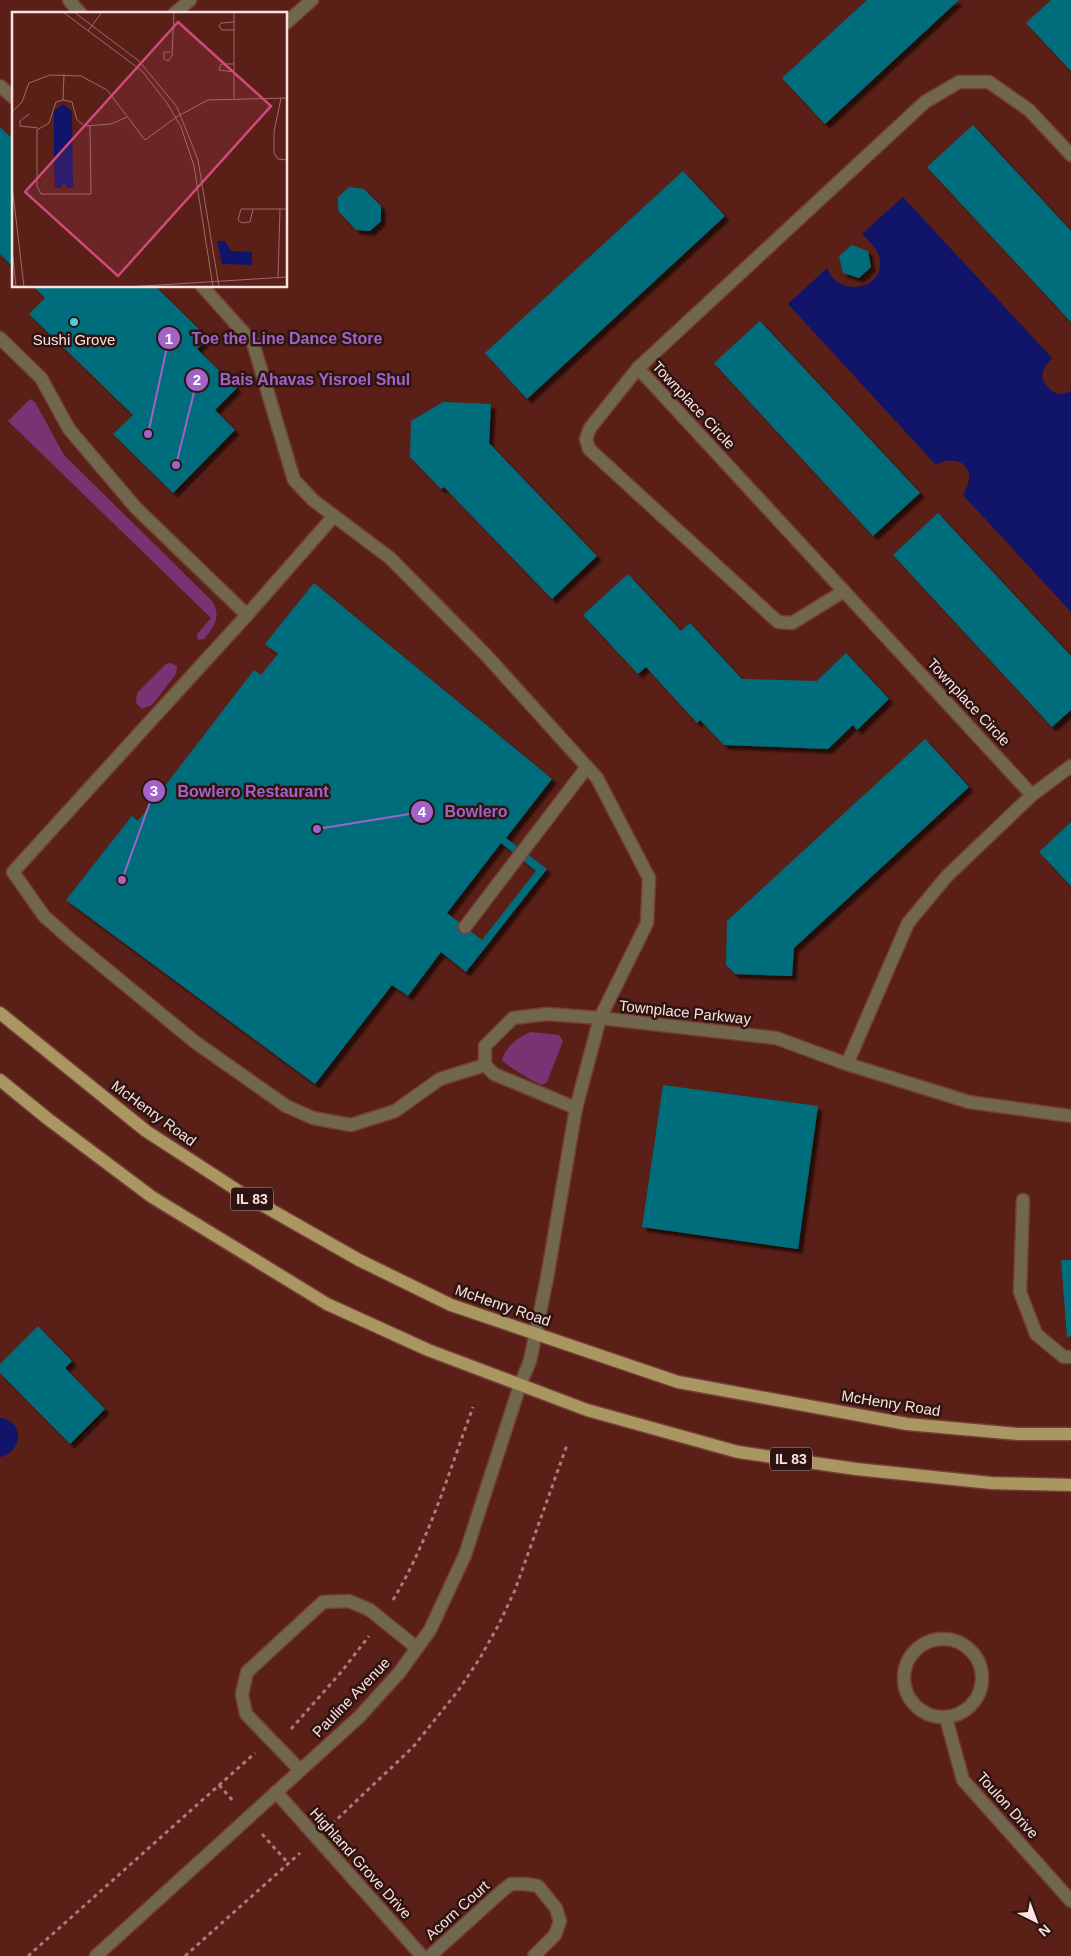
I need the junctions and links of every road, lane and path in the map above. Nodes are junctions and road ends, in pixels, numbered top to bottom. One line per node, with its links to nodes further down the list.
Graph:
1 (69, 0): 4 (street)
2 (190, 0): 5 (street)
3 (312, 0): 6 (street)
4 (79, 12)
5 (176, 12)
6 (288, 21)
7 (0, 86): 8 (street)
8 (12, 96)
9 (1071, 155): 12 (street, Townplace Circle)
10 (204, 288): 13 (street)
11 (0, 338): 15 (street)
12 (638, 368): 14 (street, Townplace Circle); 14 (street)
13 (334, 516): 15 (street); 17 (street)
14 (844, 591): 18 (street, Townplace Circle)
15 (247, 615): 23 (street)
16 (1071, 766): 18 (street)
17 (587, 767): 19 (street); 21 (street)
18 (1032, 795): 22 (street)
19 (465, 927)
20 (0, 1013): 28 (main road, McHenry Road / IL 83)
21 (600, 1018): 22 (street, Townplace Parkway); 23 (street); 25 (street, Townplace Parkway)
22 (847, 1064): 26 (street, Townplace Parkway)
23 (485, 1065): 25 (street)
24 (0, 1080): 30 (main road, IL 83)
25 (576, 1108): 28 (street, Townplace Parkway)
26 (1071, 1116)
27 (1023, 1200): 29 (street)
28 (535, 1334): 30 (street, Townplace Parkway); 32 (main road, McHenry Road / IL 83)
29 (1068, 1357)
30 (520, 1385): 34 (main road, IL 83); 36 (street, Pauline Avenue)
31 (473, 1407): 35 (path)
32 (1071, 1434)
33 (567, 1445): 41 (path)
34 (1071, 1485)
35 (381, 1619): 36 (street); 38 (path); 38 (street)
36 (417, 1648): 39 (street, Pauline Avenue)
37 (946, 1718): 37 (street); 42 (street, Toulon Drive)
38 (270, 1740): 39 (street); 43 (path)
39 (300, 1770): 40 (street, Pauline Avenue)
40 (276, 1792): 41 (street, Highland Grove Drive); 44 (street, Pauline Avenue)
41 (317, 1838): 45 (path); 46 (street, Highland Grove Drive)
42 (1071, 1901)
43 (28, 1956)
44 (96, 1956)
45 (185, 1956)
46 (422, 1956)
47 (430, 1956): 48 (street, Acorn Court)
48 (534, 1956)

